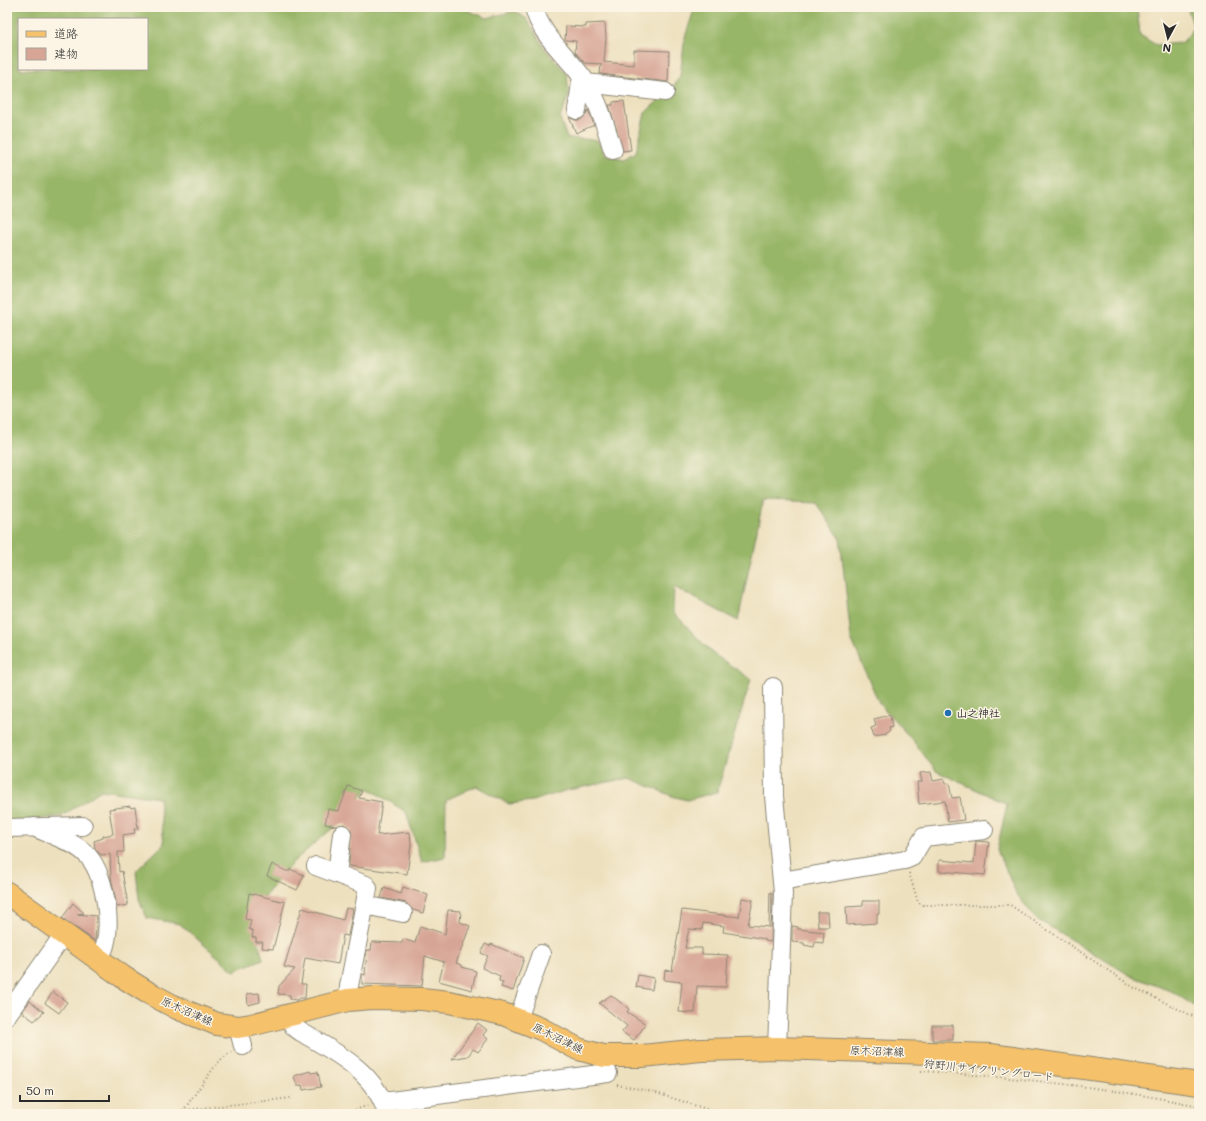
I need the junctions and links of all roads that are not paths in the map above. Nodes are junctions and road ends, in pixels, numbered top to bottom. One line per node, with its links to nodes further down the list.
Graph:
1 (534, 7): 2 (street)
2 (584, 79): 3 (street); 4 (street); 5 (street)
3 (665, 92)
4 (577, 110)
5 (613, 150)
6 (773, 687): 14 (street)
7 (83, 826): 8 (street)
8 (34, 827): 9 (street); 20 (street)
9 (7, 828)
10 (984, 830): 14 (street)
11 (342, 834): 13 (street)
12 (316, 866): 13 (street)
13 (337, 874): 16 (street)
14 (783, 885): 25 (street)
15 (7, 893): 18 (main road, 原木沼津線)
16 (365, 905): 17 (street); 21 (street)
17 (403, 913)
18 (64, 934): 20 (main road, 原木沼津線); 22 (street)
19 (541, 954): 24 (street)
20 (99, 959): 23 (main road, 原木沼津線)
21 (348, 1000): 23 (main road, 原木沼津線); 24 (main road, 原木沼津線)
22 (7, 1015)
23 (288, 1016): 28 (street)
24 (518, 1019): 25 (main road, 原木沼津線)
25 (777, 1048): 27 (main road, 原木沼津線)
26 (610, 1079): 28 (street)
27 (1199, 1084)
28 (382, 1107)

